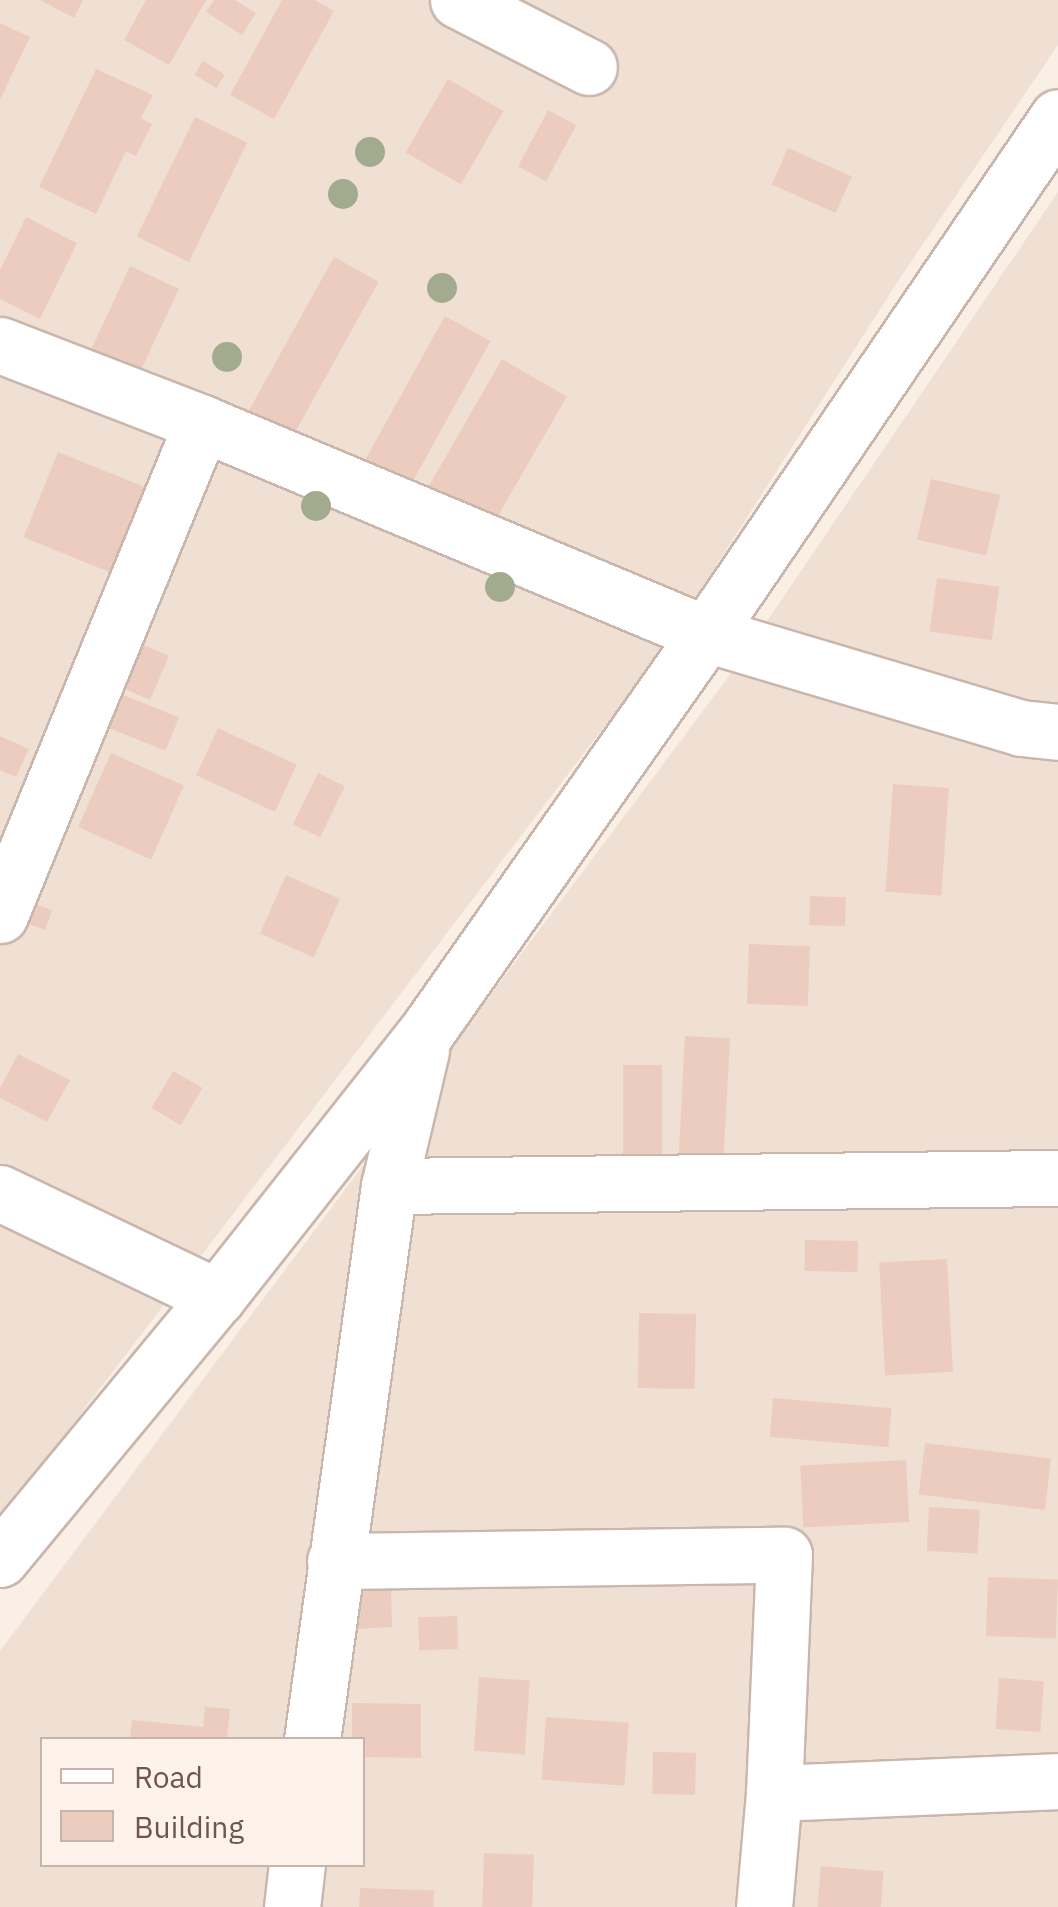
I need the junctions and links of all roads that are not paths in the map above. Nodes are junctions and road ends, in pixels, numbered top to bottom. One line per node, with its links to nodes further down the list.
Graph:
1 (458, 0): 2 (street)
2 (589, 67)
3 (1058, 117): 6 (street)
4 (0, 344): 5 (street)
5 (202, 423): 6 (street); 8 (street)
6 (706, 634): 7 (street); 9 (street)
7 (1058, 732)
8 (0, 915)
9 (425, 1034): 11 (street); 13 (street)
10 (1058, 1178): 11 (street)
11 (389, 1186): 15 (street)
12 (0, 1193): 13 (street)
13 (217, 1297): 14 (street)
14 (0, 1559)
15 (335, 1561): 16 (street); 18 (street)
16 (312, 1737)
17 (1058, 1782): 18 (street)
18 (774, 1793): 21 (street)
19 (297, 1867): 20 (street)
20 (292, 1907)
21 (764, 1907)

